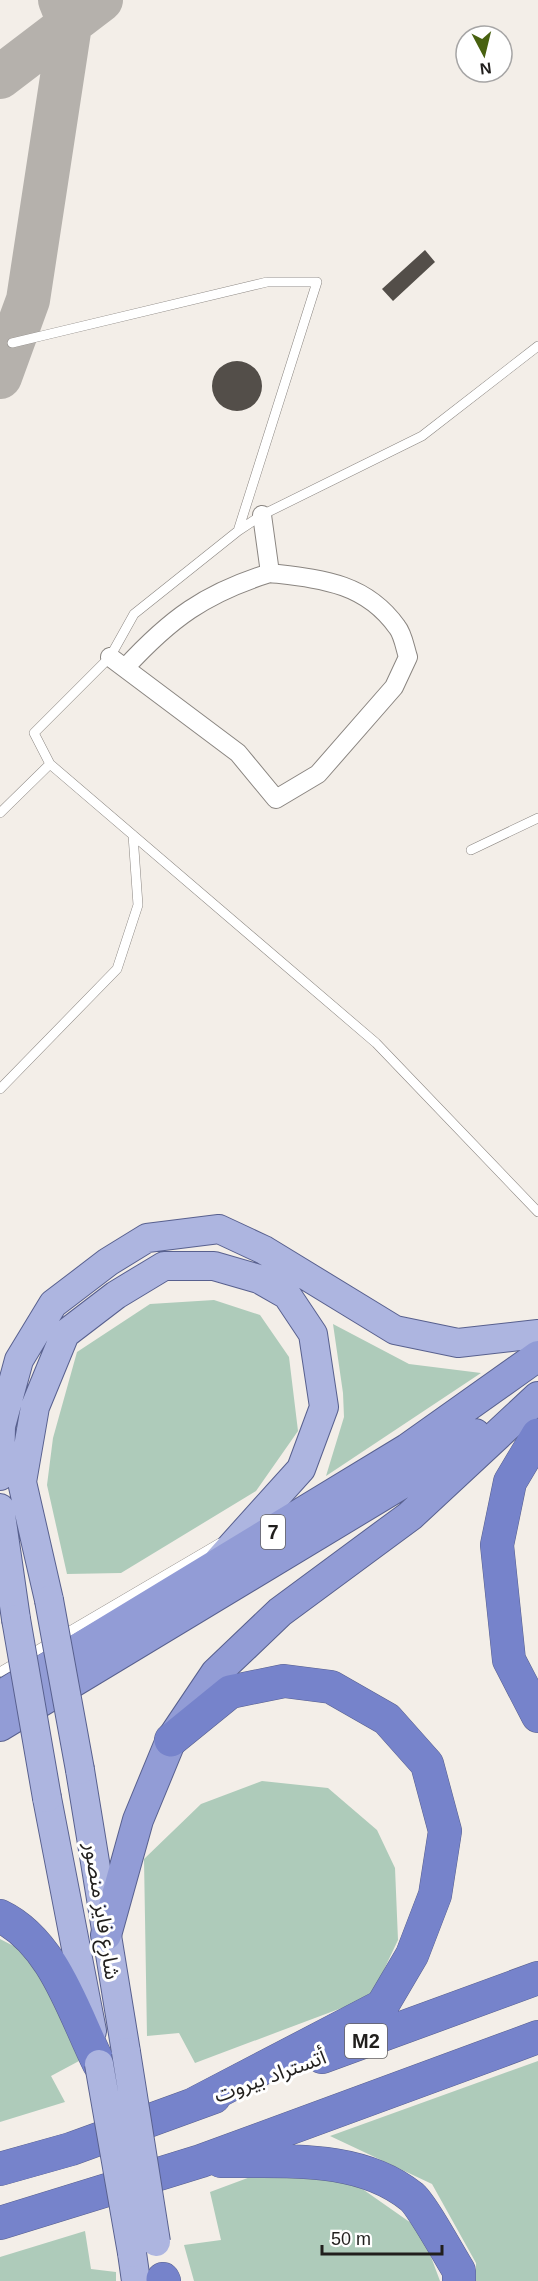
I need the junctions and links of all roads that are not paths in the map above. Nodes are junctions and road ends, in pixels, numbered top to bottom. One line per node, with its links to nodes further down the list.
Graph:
1 (12, 343): 4 (lane)
2 (538, 346): 3 (lane)
3 (262, 515): 4 (lane); 5 (street)
4 (238, 531): 6 (lane)
5 (270, 573): 7 (street); 7 (street)
6 (110, 657): 7 (street); 8 (lane)
7 (125, 668)
8 (50, 764): 9 (lane); 11 (lane)
9 (0, 813)
10 (538, 818): 12 (lane)
11 (133, 836): 13 (lane); 14 (lane)
12 (471, 850)
13 (0, 1089)
14 (538, 1212)
15 (538, 1334): 20 (main road)
16 (538, 1356): 23 (highway, 7)
17 (538, 1389): 27 (highway, 7)
18 (538, 1397): 28 (highway)
19 (538, 1435): 26 (highway)
20 (0, 1476)
21 (0, 1508): 33 (main road, شارع فايز منصور, bridge)
22 (248, 1527): 23 (main road, شارع فايز منصور); 24 (lane); 30 (main road, شارع فايز منصور, bridge)
23 (211, 1571): 25 (highway, 7)
24 (0, 1672)
25 (0, 1696)
26 (538, 1716)
27 (0, 1726)
28 (171, 1740): 30 (highway); 34 (highway)
29 (0, 1916): 33 (highway)
30 (106, 1935): 33 (main road, شارع فايز منصور)
31 (538, 1978): 34 (highway, أتستراد بيروت / M2)
32 (538, 2037): 37 (highway)
33 (112, 2058): 42 (main road, bridge)
34 (194, 2104): 35 (highway, أتستراد بيروت)
35 (71, 2149): 36 (highway); 38 (highway, أتستراد بيروت)
36 (0, 2156)
37 (201, 2161): 39 (highway); 43 (highway)
38 (0, 2169)
39 (75, 2201): 40 (highway); 41 (highway)
40 (0, 2223)
41 (0, 2237)
42 (157, 2280)
43 (459, 2281)

